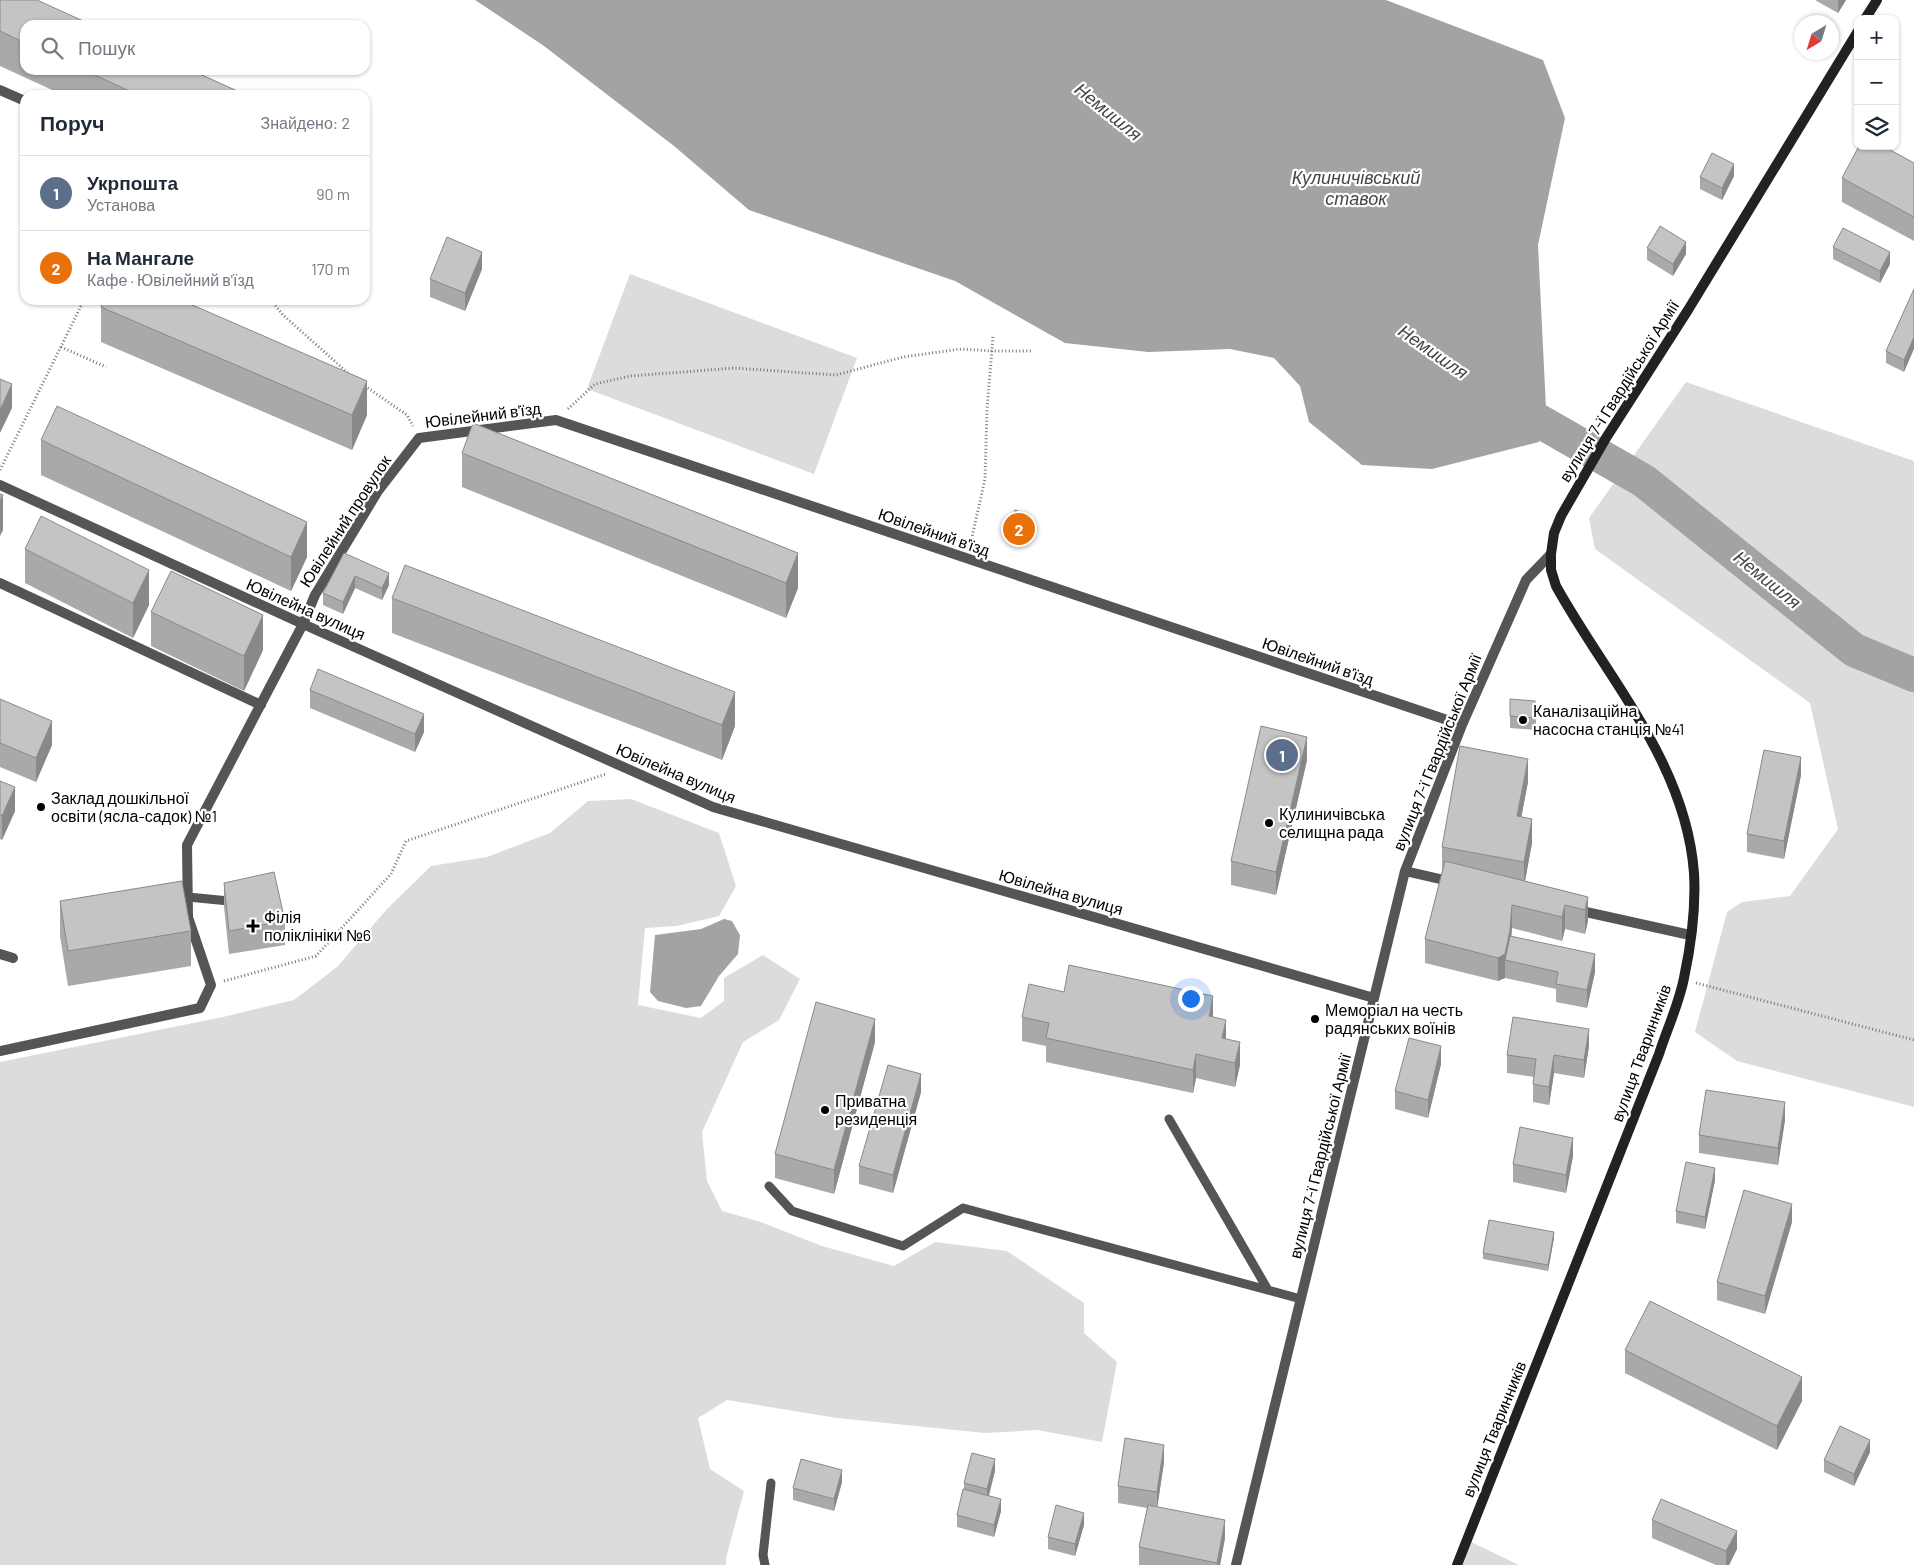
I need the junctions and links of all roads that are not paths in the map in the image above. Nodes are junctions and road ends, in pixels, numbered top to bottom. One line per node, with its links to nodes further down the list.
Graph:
1 (1877, 0): 2 (main road)
2 (1868, 15)
3 (1854, 38): 8 (main road, вулиця 7-ї Гвардійської Армії)
4 (0, 90): 5 (street)
5 (20, 99)
6 (419, 438): 10 (street, Ювілейний провулок); 12 (street, Ювілейний в'їзд)
7 (0, 485): 10 (street, Ювілейна вулиця)
8 (1551, 554): 12 (street, вулиця 7-ї Гвардійської Армії); 18 (main road, вулиця Тваринників)
9 (0, 584): 11 (street)
10 (303, 624): 11 (street, Ювілейний провулок); 21 (street, Ювілейна вулиця)
11 (261, 705): 15 (street, Ювілейний провулок)
12 (1462, 725): 13 (street, вулиця 7-ї Гвардійської Армії)
13 (1405, 871): 14 (street); 21 (street, вулиця 7-ї Гвардійської Армії)
14 (1463, 884)
15 (188, 897): 16 (lane); 22 (street, Ювілейний провулок)
16 (230, 901)
17 (1570, 908): 18 (street)
18 (1690, 935): 30 (main road, вулиця Тваринників)
19 (0, 954): 20 (street)
20 (13, 958)
21 (1374, 998): 26 (street, вулиця 7-ї Гвардійської Армії)
22 (0, 1051)
23 (1169, 1119): 25 (lane)
24 (769, 1186): 25 (lane)
25 (1268, 1290): 26 (lane)
26 (1301, 1298): 29 (street, вулиця 7-ї Гвардійської Армії)
27 (771, 1483): 28 (lane)
28 (765, 1565)
29 (1236, 1565)
30 (1456, 1565)

